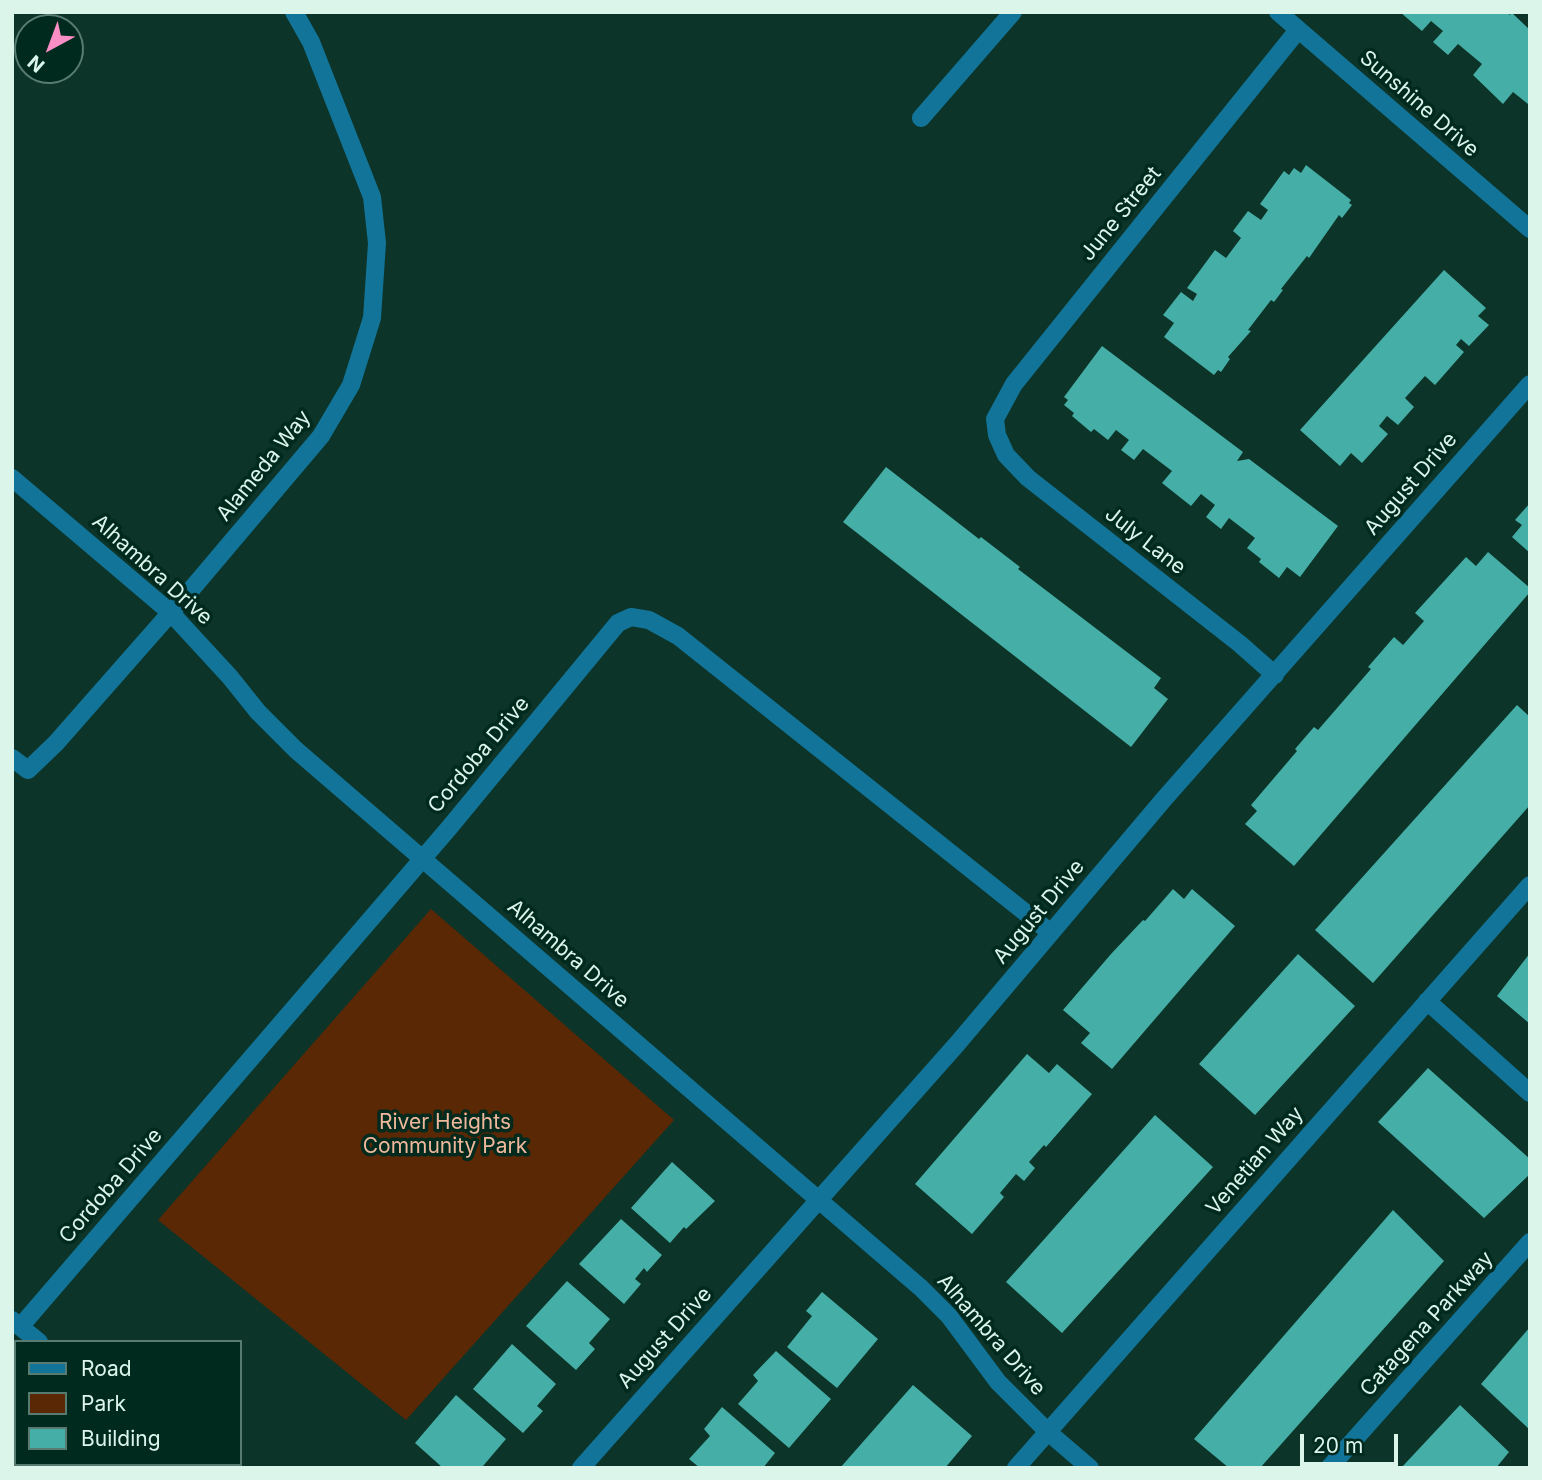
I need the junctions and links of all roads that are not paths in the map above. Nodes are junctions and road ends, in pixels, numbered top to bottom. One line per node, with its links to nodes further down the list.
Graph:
1 (294, 12): 10 (street, Alameda Way)
2 (1013, 12): 5 (street)
3 (1278, 12): 4 (street, Sunshine Drive)
4 (1298, 30): 6 (street, Sunshine Drive); 8 (street, June Street)
5 (921, 118)
6 (1530, 229)
7 (1530, 384): 11 (street, August Drive)
8 (997, 435): 11 (street, July Lane)
9 (12, 478): 10 (street, Alhambra Drive)
10 (171, 613): 12 (street, Alameda Way); 13 (street, Alhambra Drive)
11 (1275, 675): 15 (street, August Drive)
12 (12, 758)
13 (422, 859): 15 (street, Cordoba Drive); 18 (street, Alhambra Drive); 20 (street, Cordoba Drive)
14 (1530, 885): 16 (street, Venetian Way)
15 (1051, 933): 18 (street, August Drive)
16 (1427, 1001): 17 (street); 22 (street, Venetian Way)
17 (1530, 1093)
18 (818, 1199): 22 (street, Alhambra Drive); 23 (street, August Drive)
19 (1530, 1242): 26 (street, Catagena Parkway)
20 (16, 1323): 21 (street)
21 (37, 1340)
22 (1048, 1432): 24 (street, Venetian Way); 25 (street, Alhambra Drive)
23 (581, 1468)
24 (1016, 1468)
25 (1090, 1468)
26 (1329, 1468)

